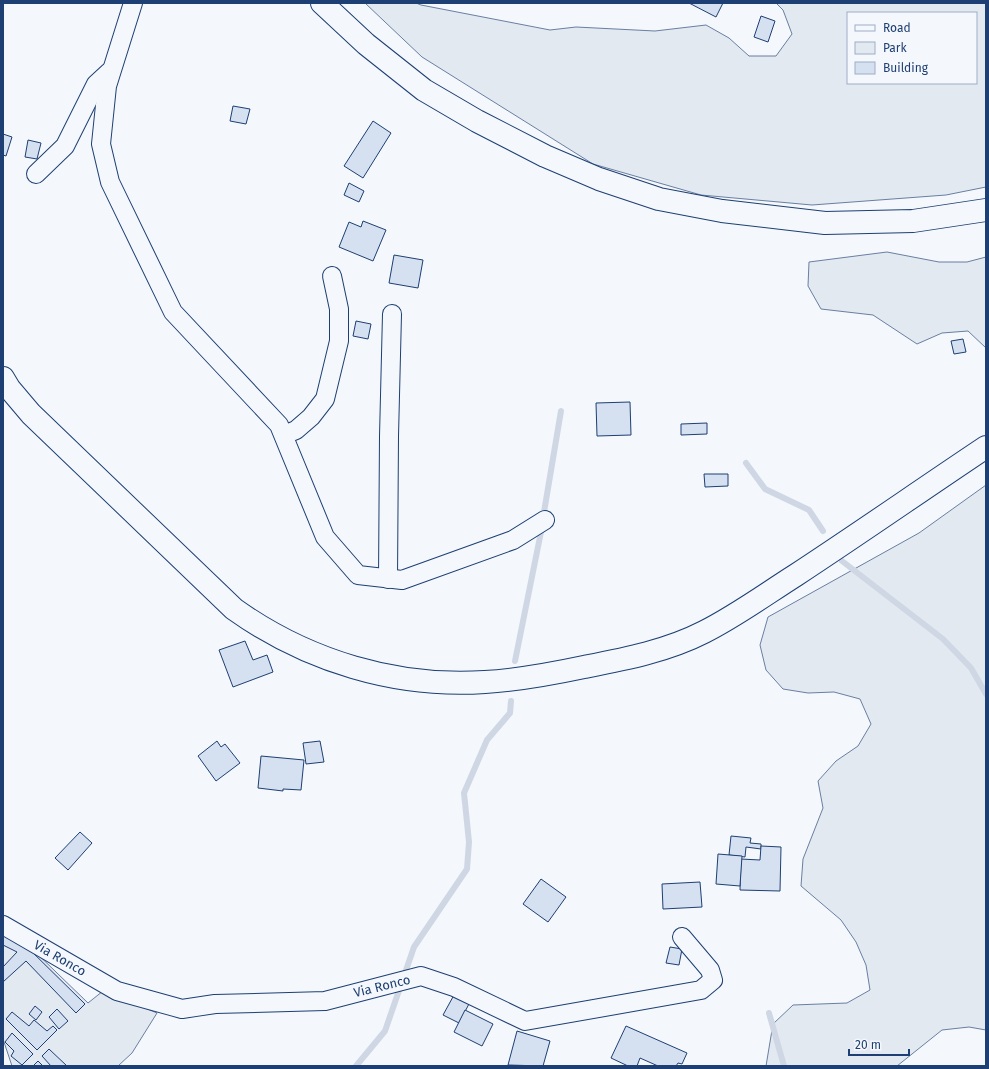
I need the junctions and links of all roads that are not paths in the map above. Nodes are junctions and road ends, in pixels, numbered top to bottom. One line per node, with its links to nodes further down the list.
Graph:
1 (133, 3): 3 (street)
2 (322, 3): 5 (highway)
3 (112, 70): 4 (street); 9 (street)
4 (36, 174)
5 (986, 210)
6 (332, 276): 9 (street)
7 (392, 314): 12 (street)
8 (3, 378): 10 (highway)
9 (284, 436): 12 (street)
10 (986, 447)
11 (546, 520): 12 (street)
12 (388, 579)
13 (3, 925): 14 (street, Via Ronco)
14 (682, 937)

